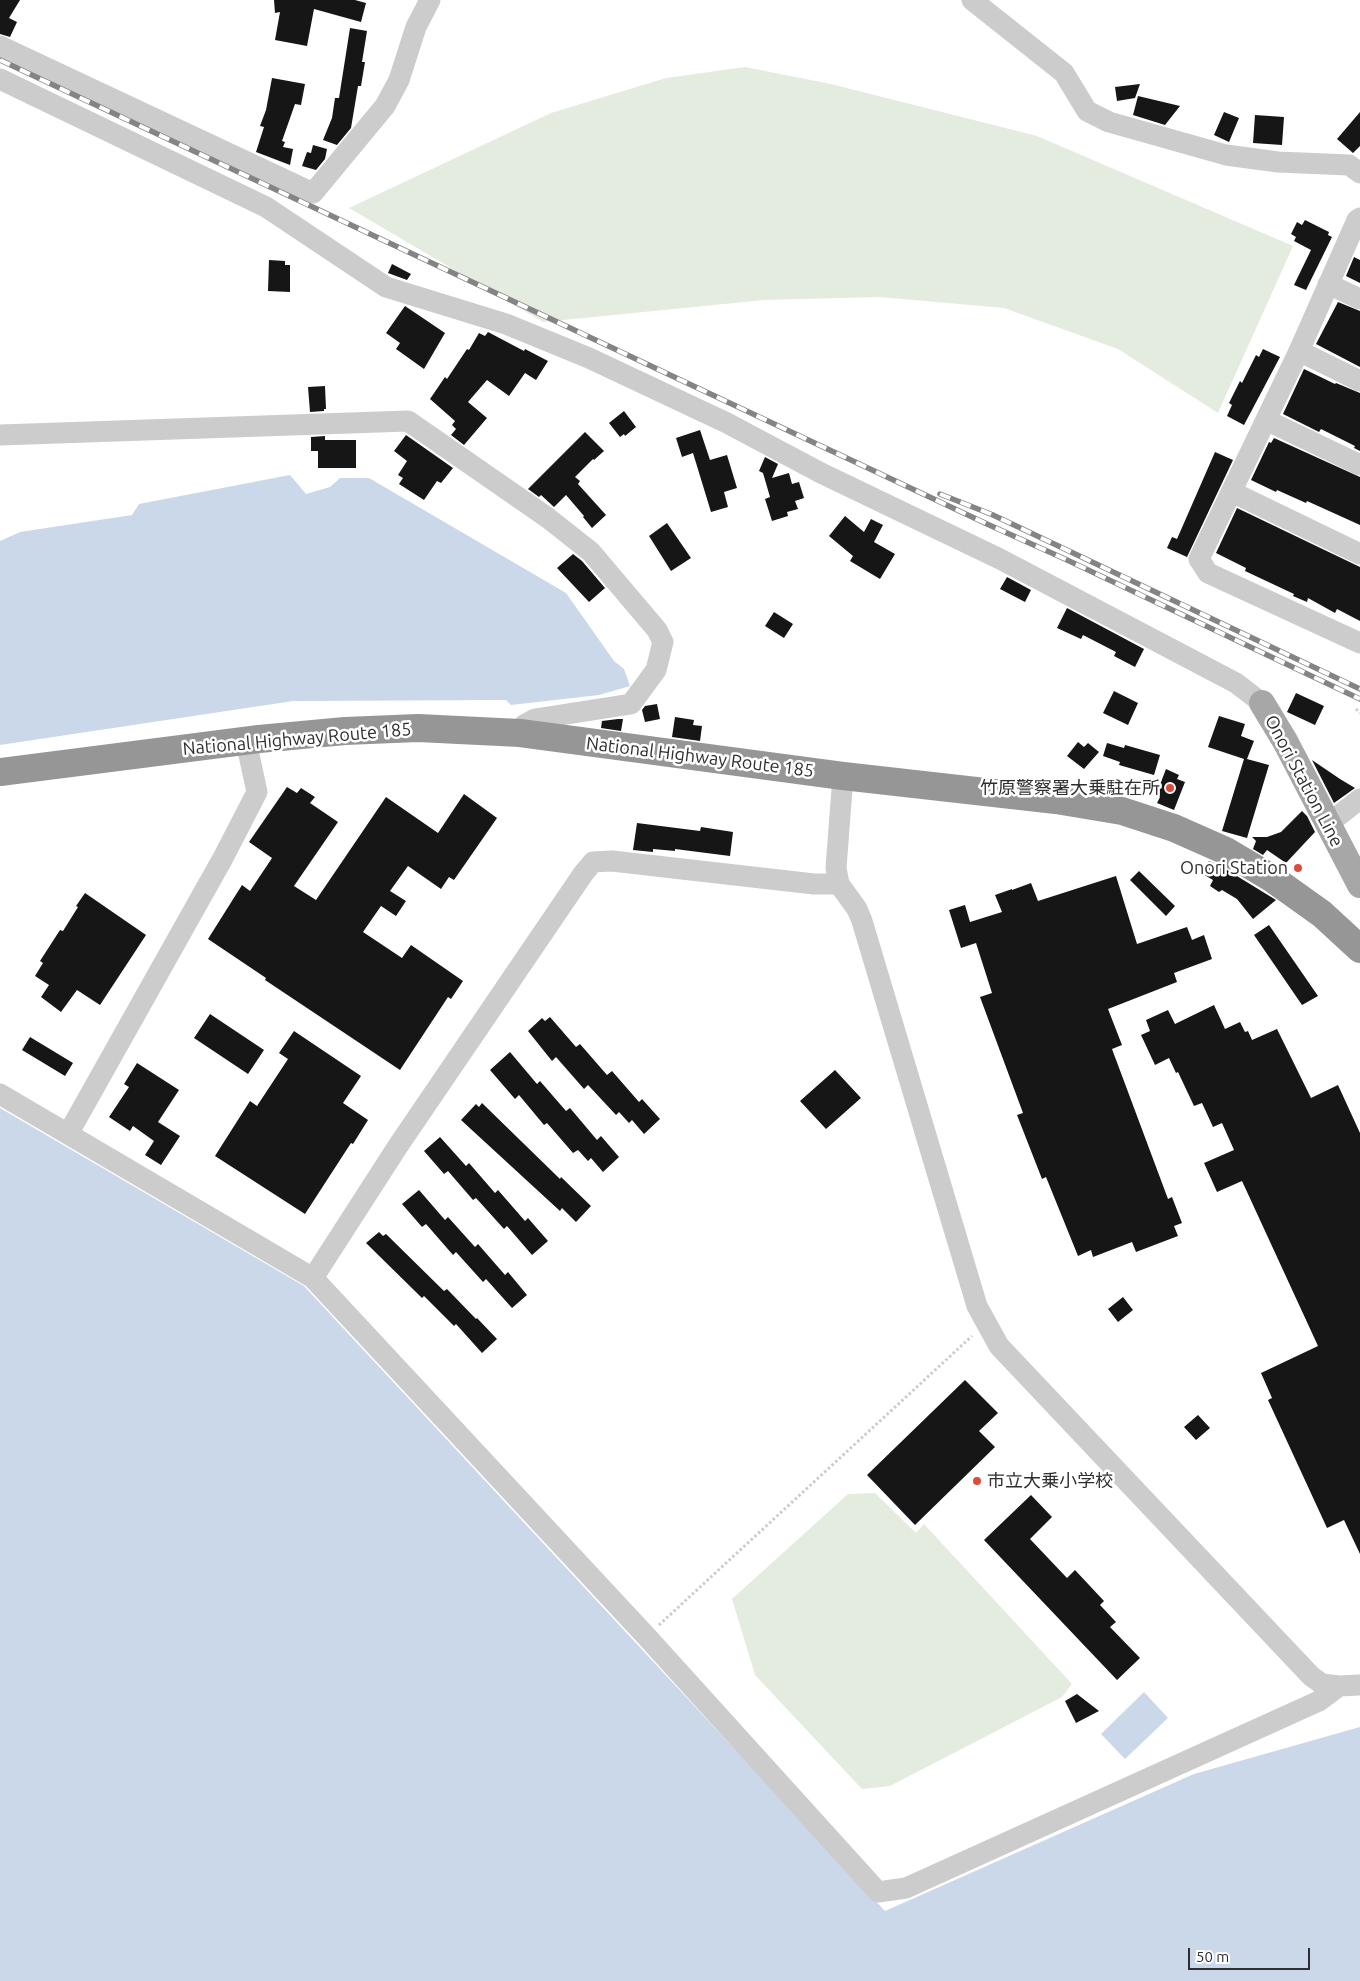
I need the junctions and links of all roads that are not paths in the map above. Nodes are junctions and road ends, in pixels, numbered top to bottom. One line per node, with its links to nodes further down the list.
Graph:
1 (430, 0): 3 (street)
2 (972, 0): 5 (street)
3 (0, 46)
4 (0, 79): 17 (street)
5 (1360, 173)
6 (1360, 218): 7 (street)
7 (1328, 284): 8 (street); 9 (street)
8 (1360, 299)
9 (1298, 351): 10 (street); 11 (street)
10 (1360, 381)
11 (1266, 420): 13 (street); 14 (street)
12 (0, 435): 18 (street)
13 (1360, 465)
14 (1232, 492): 15 (street); 16 (street)
15 (1360, 554)
16 (1360, 643)
17 (1262, 703): 23 (main road, Onori Station Line)
18 (520, 733): 19 (highway, National Highway Route 185); 21 (highway, National Highway Route 185)
19 (246, 741): 20 (highway, National Highway Route 185); 28 (street)
20 (0, 772)
21 (844, 776): 24 (street); 26 (highway, National Highway Route 185)
22 (1360, 799): 23 (street)
23 (1328, 824): 25 (main road, Onori Station Line)
24 (839, 884): 29 (street); 30 (street)
25 (1360, 885)
26 (1360, 949)
27 (0, 1094): 28 (street)
28 (68, 1134): 29 (street)
29 (313, 1278): 30 (street)
30 (1350, 1685)

